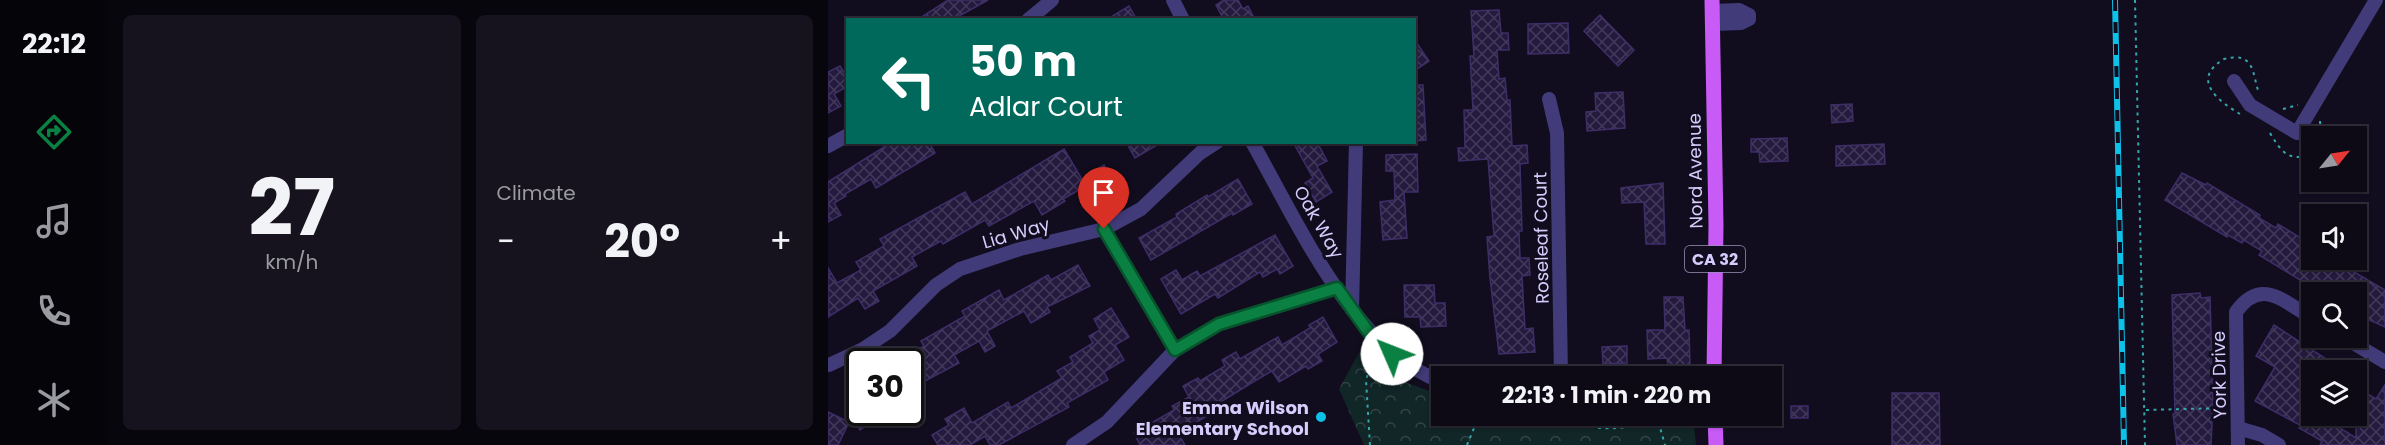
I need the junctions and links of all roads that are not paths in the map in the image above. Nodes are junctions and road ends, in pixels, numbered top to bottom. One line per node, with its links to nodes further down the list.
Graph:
1 (1052, 0): 6 (street)
2 (1173, 0): 7 (street)
3 (2376, 0): 8 (street)
4 (1744, 11): 5 (street)
5 (1712, 12): 24 (main road, Nord Avenue / CA 32)
6 (1030, 18)
7 (1182, 18)
8 (2234, 81)
9 (1549, 99): 23 (street, Roseleaf Court)
10 (846, 136): 14 (street)
11 (1214, 144): 15 (street, Lia Way)
12 (1253, 144): 16 (street, Oak Way)
13 (1356, 144): 17 (street)
14 (828, 146)
15 (1104, 229): 20 (street); 22 (street, Lia Way)
16 (1337, 288): 17 (street, Oak Way); 20 (street)
17 (1352, 310): 25 (street, Oak Way)
18 (2301, 312): 27 (street, York Drive)
19 (2362, 348): 21 (street)
20 (1175, 350): 28 (street)
21 (2385, 362)
22 (829, 366)
23 (1561, 366)
24 (1714, 366)
25 (1431, 378)
26 (1715, 426): 29 (main road)
27 (2238, 428): 30 (street, York Drive); 31 (street)
28 (1073, 445)
29 (1716, 445)
30 (2238, 445)
31 (2279, 445)

